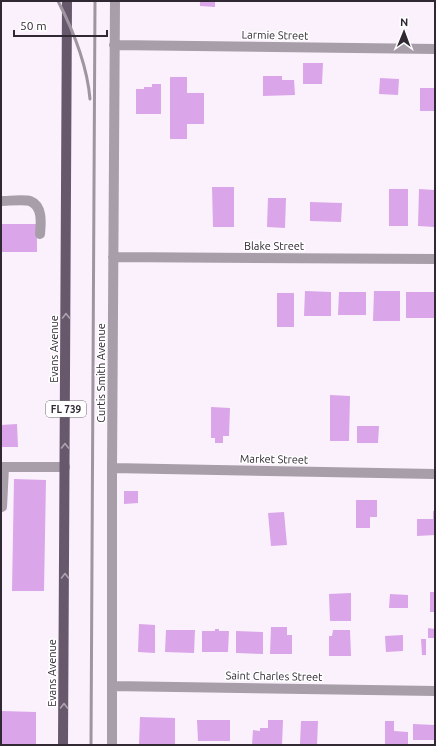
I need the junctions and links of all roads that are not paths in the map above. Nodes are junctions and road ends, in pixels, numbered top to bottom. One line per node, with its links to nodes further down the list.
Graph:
1 (67, 1): 10 (main road, Evans Avenue / FL 739, one-way to 1)
2 (115, 1): 3 (street, Curtis Smith Avenue)
3 (114, 45): 4 (street, Larmie Street); 7 (street, Curtis Smith Avenue)
4 (435, 49)
5 (1, 201): 6 (street)
6 (40, 234)
7 (113, 257): 8 (street, Blake Street); 11 (street, Curtis Smith Avenue)
8 (435, 259)
9 (2, 467): 10 (street); 13 (street)
10 (65, 467): 16 (main road, Evans Avenue / FL 739, one-way to 10)
11 (112, 468): 12 (street, Market Street); 14 (street, Curtis Smith Avenue)
12 (435, 474)
13 (1, 508)
14 (112, 686): 15 (street, Saint Charles Street); 17 (street, Curtis Smith Avenue)
15 (435, 691)
16 (63, 745)
17 (112, 745)

